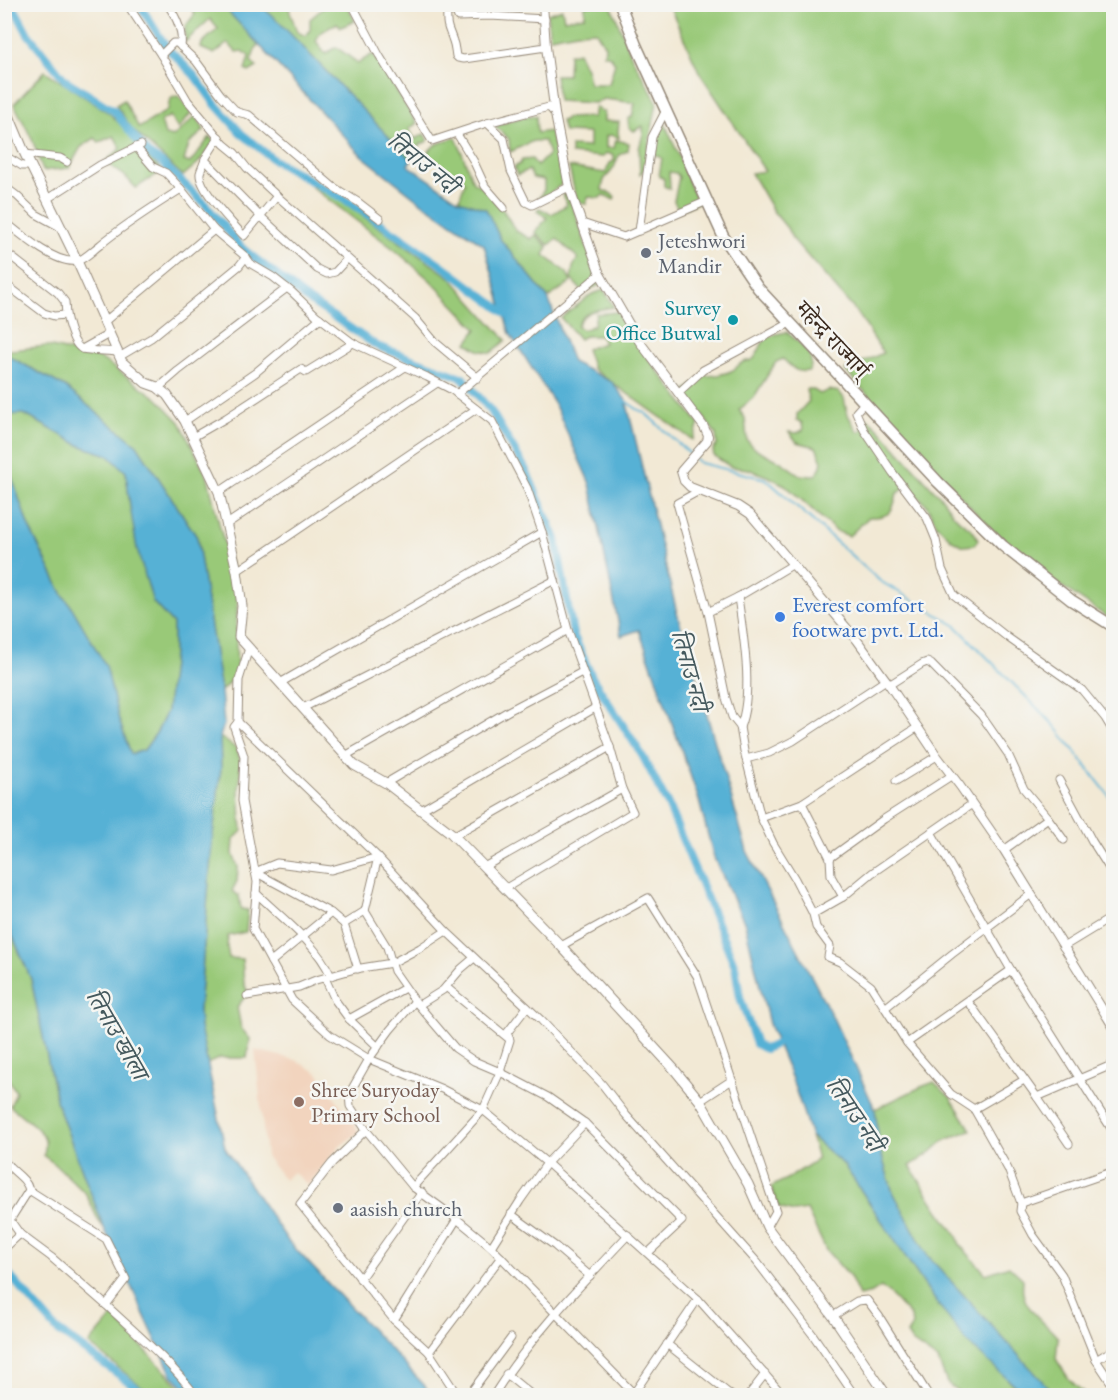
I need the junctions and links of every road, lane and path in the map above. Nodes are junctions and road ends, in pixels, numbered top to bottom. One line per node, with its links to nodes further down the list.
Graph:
1 (127, 4): 9 (street)
2 (167, 4): 7 (street)
3 (352, 4): 15 (street)
4 (543, 4): 6 (street)
5 (620, 4): 11 (highway, महेन्द्र राज्मार्ग्)
6 (544, 19): 8 (street); 8 (street)
7 (179, 45): 9 (street); 30 (street)
8 (546, 47): 12 (street)
9 (161, 55): 16 (street)
10 (4, 104): 13 (main road)
11 (666, 110): 27 (highway, महेन्द्र राज्मार्ग्); 35 (street)
12 (555, 114): 14 (street); 23 (street)
13 (7, 115): 17 (main road)
14 (487, 123): 15 (street); 23 (street)
15 (457, 134): 28 (street)
16 (219, 137): 19 (street); 25 (street)
17 (26, 154): 20 (street); 21 (main road)
18 (4, 156): 21 (street)
19 (206, 159): 29 (street); 29 (street)
20 (67, 162)
21 (31, 166): 26 (main road)
22 (4, 186): 33 (street)
23 (569, 187): 32 (street)
24 (181, 189): 26 (street); 34 (street); 39 (street)
25 (277, 196): 29 (street); 38 (street)
26 (47, 199): 33 (main road)
27 (707, 201): 35 (street); 46 (highway, महेन्द्र राज्मार्ग्)
28 (504, 208)
29 (260, 216): 38 (street)
30 (380, 219)
31 (4, 221): 39 (street)
32 (582, 223): 35 (street); 40 (street)
33 (60, 227): 39 (main road)
34 (214, 230): 37 (street); 45 (street)
35 (639, 231)
36 (4, 251): 43 (street)
37 (246, 256): 42 (street); 50 (street)
38 (346, 259): 52 (street)
39 (77, 261): 45 (main road)
40 (600, 274): 52 (street); 55 (street)
41 (4, 283): 43 (street)
42 (286, 288): 44 (street); 54 (street)
43 (66, 315): 49 (street)
44 (320, 318): 48 (street); 59 (street)
45 (104, 322): 47 (main road)
46 (790, 323): 55 (street); 57 (highway, महेन्द्र राज्मार्ग्)
47 (109, 334): 49 (street); 50 (main road)
48 (353, 343): 51 (street); 60 (street)
49 (82, 349): 50 (street)
50 (118, 355): 54 (main road)
51 (405, 367): 53 (street); 62 (street)
52 (478, 378): 56 (street)
53 (437, 383): 56 (street); 63 (street)
54 (157, 387): 59 (main road)
55 (678, 393): 61 (street)
56 (457, 394): 58 (street)
57 (865, 402): 70 (highway, महेन्द्र राज्मार्ग्); 81 (street)
58 (476, 409): 64 (street); 66 (street)
59 (185, 421): 60 (main road)
60 (193, 437): 62 (main road)
61 (699, 491): 65 (street); 69 (street)
62 (219, 492): 63 (main road)
63 (227, 524): 66 (main road)
64 (542, 532): 67 (street); 74 (street)
65 (792, 565): 68 (street); 75 (street)
66 (237, 571): 72 (main road)
67 (555, 580): 71 (street); 76 (street)
68 (738, 597): 69 (street); 79 (street)
69 (708, 612): 79 (street)
70 (1113, 627)
71 (568, 630): 73 (street); 83 (street)
72 (249, 648): 74 (main road); 78 (street)
73 (582, 672): 77 (street); 89 (street)
74 (280, 683): 76 (main road)
75 (887, 683): 80 (street); 85 (street); 95 (street)
76 (303, 708): 83 (main road)
77 (595, 708): 82 (street); 93 (street)
78 (238, 722): 100 (street); 103 (street)
79 (740, 727): 85 (street)
80 (918, 727): 84 (street); 91 (street)
81 (1113, 733)
82 (610, 747): 90 (street); 97 (street)
83 (345, 756): 89 (main road)
84 (937, 756): 86 (street); 88 (street)
85 (746, 759): 94 (street)
86 (951, 776): 92 (street); 101 (street)
87 (1059, 780): 104 (street)
88 (896, 781)
89 (386, 783): 93 (main road)
90 (621, 789): 102 (street); 105 (street)
91 (802, 803): 94 (street); 101 (street)
92 (972, 804): 96 (street); 99 (street)
93 (421, 810): 97 (main road)
94 (761, 818): 111 (street)
95 (1048, 818): 98 (street); 99 (street)
96 (931, 832): 108 (street); 114 (street)
97 (453, 836): 102 (main road)
98 (1064, 840)
99 (1004, 850): 107 (street)
100 (378, 857): 103 (street); 109 (street); 115 (street)
101 (830, 858): 108 (street)
102 (484, 867): 105 (main road)
103 (255, 872): 106 (street); 110 (street)
104 (1113, 876)
105 (506, 888): 117 (main road)
106 (256, 893): 116 (street); 120 (street)
107 (1030, 895): 114 (street); 118 (street)
108 (843, 897): 111 (street)
109 (365, 911): 113 (street); 121 (street)
110 (331, 914): 113 (street); 116 (street)
111 (813, 914): 132 (street)
112 (1113, 916): 118 (street)
113 (344, 924): 122 (street)
114 (987, 928): 123 (street); 132 (street)
115 (446, 931): 119 (street); 121 (street)
116 (302, 937): 120 (street); 124 (street)
117 (561, 946): 142 (street); 145 (main road)
118 (1063, 947): 134 (street)
119 (474, 958): 125 (street); 131 (street)
120 (271, 962): 127 (street)
121 (392, 963): 122 (street); 126 (street)
122 (358, 969): 124 (street)
123 (1011, 970): 129 (street); 141 (street)
124 (328, 977): 127 (street); 133 (street)
125 (446, 987): 130 (street); 135 (street)
126 (405, 988): 130 (street); 133 (street)
127 (286, 990): 128 (street); 138 (street)
128 (247, 996)
129 (968, 1001): 136 (street); 143 (street)
130 (417, 1003): 137 (street); 140 (street)
131 (527, 1007): 135 (street); 193 (street)
132 (885, 1008): 136 (street)
133 (349, 1019): 137 (street)
134 (1113, 1028)
135 (510, 1040): 140 (street)
136 (908, 1043): 146 (street)
137 (378, 1047): 138 (street)
138 (369, 1059): 147 (street); 149 (street)
139 (1113, 1064): 141 (street)
140 (500, 1072): 147 (street); 148 (street)
141 (1079, 1079): 144 (street); 150 (street)
142 (732, 1080): 145 (street); 162 (street)
143 (1024, 1080): 144 (street); 146 (street)
144 (1037, 1097): 151 (street)
145 (700, 1101): 162 (main road)
146 (974, 1109): 158 (street)
147 (483, 1110): 153 (street); 155 (street)
148 (585, 1123): 153 (street); 167 (street)
149 (366, 1130): 155 (street); 170 (street)
150 (1113, 1133)
151 (1069, 1144)
152 (4, 1160): 156 (street)
153 (547, 1163): 159 (street); 164 (street)
154 (1113, 1171): 158 (street)
155 (413, 1187): 157 (street)
156 (29, 1191): 160 (street); 172 (street)
157 (422, 1192): 161 (street); 170 (street)
158 (1021, 1203): 180 (street)
159 (511, 1214): 165 (street); 169 (street)
160 (7, 1218): 163 (street)
161 (457, 1219): 165 (street); 175 (street)
162 (767, 1227): 174 (main road)
163 (20, 1234): 166 (street); 172 (street)
164 (628, 1235): 167 (street); 169 (street)
165 (491, 1247): 168 (street)
166 (4, 1249)
167 (648, 1253): 171 (street)
168 (501, 1257): 173 (street); 179 (street)
169 (590, 1276): 173 (street)
170 (360, 1279): 175 (street)
171 (698, 1299): 177 (street); 182 (street)
172 (106, 1305): 184 (street)
173 (555, 1314): 181 (street); 189 (street)
174 (833, 1316): 194 (main road); 195 (street)
175 (394, 1320): 179 (street)
176 (511, 1338): 186 (street)
177 (667, 1344): 189 (street); 190 (street)
178 (1113, 1349): 180 (street)
179 (429, 1352): 185 (street)
180 (1096, 1360): 183 (street)
181 (506, 1374): 187 (street); 188 (street)
182 (765, 1374): 191 (street); 192 (street)
183 (1113, 1387)
184 (196, 1395)
185 (458, 1395)
186 (468, 1395)
187 (493, 1395)
188 (532, 1395)
189 (634, 1395)
190 (732, 1395)
191 (748, 1395)
192 (784, 1395)
193 (855, 1395)
194 (887, 1395)
195 (929, 1395)

